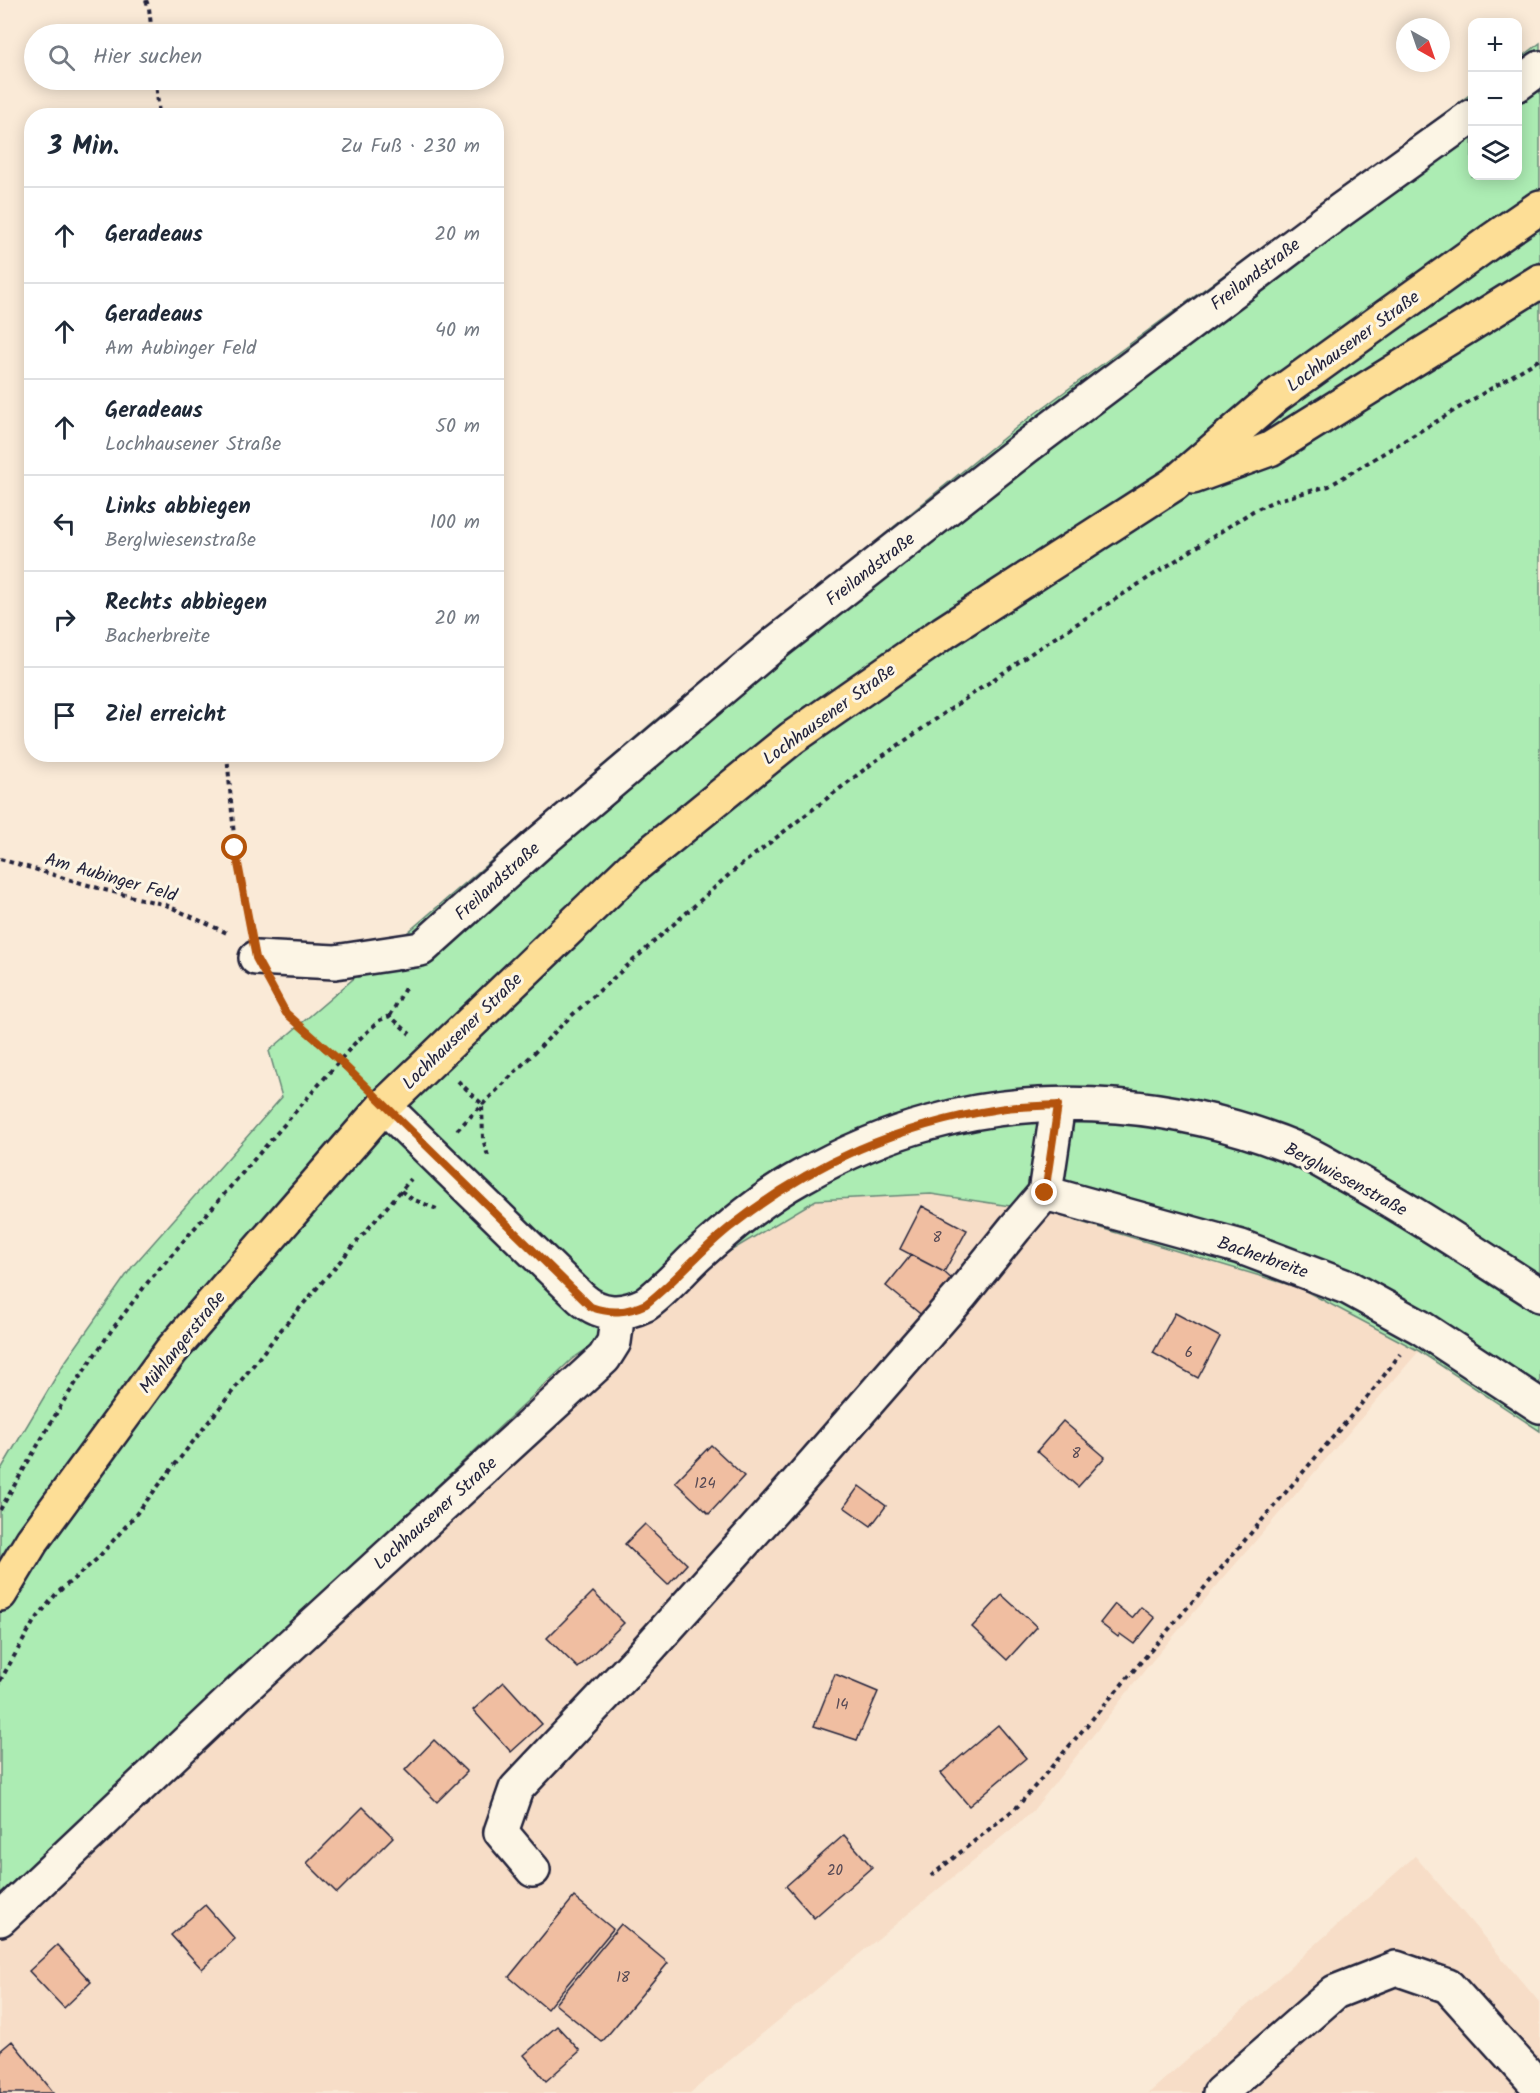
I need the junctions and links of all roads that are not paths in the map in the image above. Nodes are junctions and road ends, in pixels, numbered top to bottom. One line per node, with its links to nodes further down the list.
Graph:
1 (1540, 68): 2 (street)
2 (1522, 81)
3 (1468, 120): 7 (street, Freilandstraße)
4 (1540, 207): 6 (main road, Lochhausener Straße)
5 (1540, 281): 6 (main road, Lochhausener Straße)
6 (1174, 484): 9 (main road, Lochhausener Straße)
7 (256, 958)
8 (1058, 1105): 10 (street); 11 (street, Berglwiesenstraße); 12 (street, Berglwiesenstraße)
9 (384, 1106): 12 (street); 14 (main road, Mühlangerstraße)
10 (1045, 1193): 13 (street, Bacherbreite); 15 (street)
11 (1540, 1295)
12 (618, 1312): 16 (street, Lochhausener Straße)
13 (1540, 1406)
14 (0, 1594)
15 (533, 1870)
16 (0, 1919)
17 (1540, 2088): 18 (street)
18 (1220, 2093)

